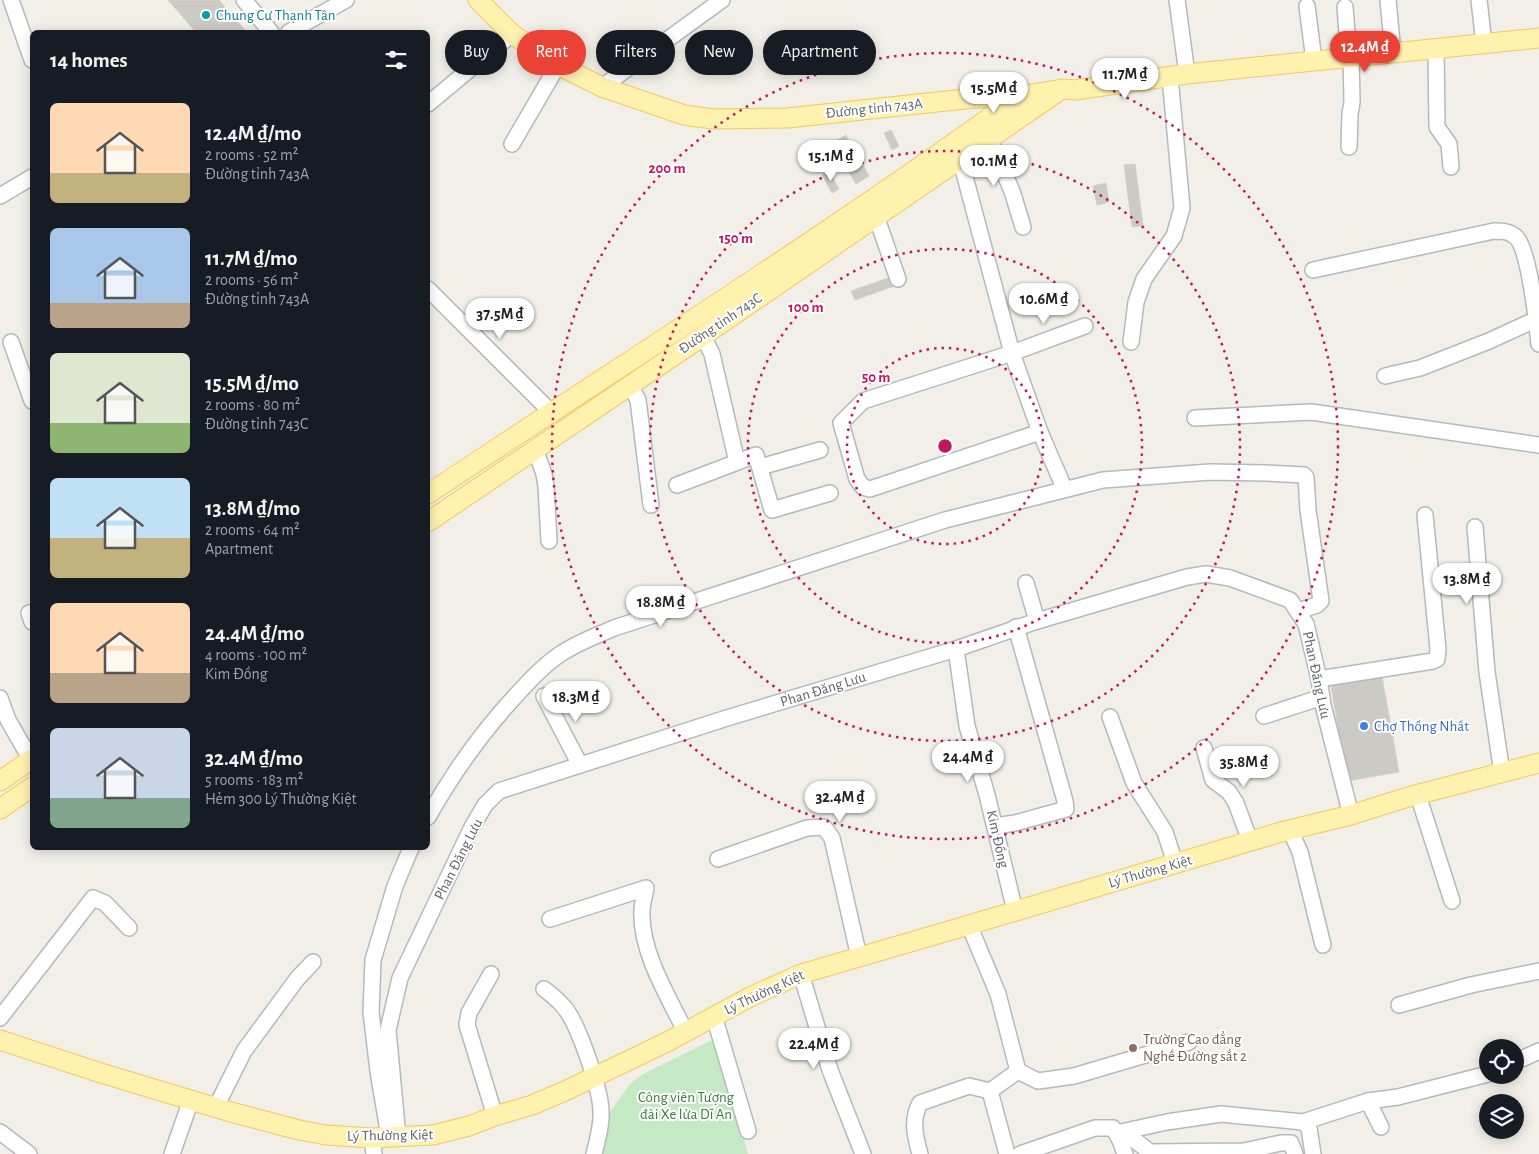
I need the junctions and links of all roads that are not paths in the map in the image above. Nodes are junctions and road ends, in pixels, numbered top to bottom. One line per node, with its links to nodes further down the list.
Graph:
1 (11, 0): 19 (street)
2 (244, 0): 11 (street)
3 (346, 0): 12 (street)
4 (478, 0): 13 (main road, Đường tỉnh 743A)
5 (722, 0): 25 (street)
6 (1177, 0): 24 (street)
7 (1388, 0): 18 (street)
8 (1479, 0): 16 (street)
9 (1308, 6): 21 (street)
10 (1345, 7): 20 (street)
11 (269, 30)
12 (293, 30)
13 (512, 34): 14 (main road, Đường tỉnh 743A); 29 (street)
14 (517, 37)
15 (1539, 38): 16 (main road, Đường tỉnh 743A)
16 (1484, 44): 17 (main road, Đường tỉnh 743A)
17 (1436, 49): 18 (main road, Đường tỉnh 743A); 34 (street)
18 (1393, 53): 20 (main road, Đường tỉnh 743A)
19 (30, 54)
20 (1350, 58): 21 (main road, Đường tỉnh 743A); 32 (street)
21 (1314, 61): 24 (main road, Đường tỉnh 743A)
22 (552, 75): 31 (street)
23 (579, 75): 25 (main road, Đường tỉnh 743A)
24 (1178, 76): 26 (main road, Đường tỉnh 743A); 47 (street)
25 (602, 87): 28 (main road, Đường tỉnh 743A)
26 (1062, 89): 27 (main road, Đường tỉnh 743A); 30 (main road, Đường tỉnh 743C)
27 (1021, 95): 28 (main road, Đường tỉnh 743A); 30 (main road, Đường tỉnh 743C)
28 (965, 99): 30 (main road)
29 (430, 102)
30 (991, 131): 33 (main road, Đường tỉnh 743C); 38 (street); 53 (main road, Đường tỉnh 743C)
31 (512, 144)
32 (1349, 147)
33 (960, 158): 37 (main road, Đường tỉnh 743C); 49 (street)
34 (1452, 167)
35 (30, 178): 36 (street)
36 (0, 196)
37 (876, 216): 41 (street); 45 (main road, Đường tỉnh 743C)
38 (1023, 227)
39 (1532, 260): 40 (street); 43 (street)
40 (1313, 270)
41 (898, 280)
42 (430, 291): 53 (street)
43 (1538, 318): 48 (street); 50 (street)
44 (1086, 326): 49 (street)
45 (703, 336): 51 (main road, Đường tỉnh 743C); 59 (street)
46 (11, 342): 52 (street)
47 (1131, 342)
48 (1539, 344)
49 (1012, 353): 55 (street); 55 (street)
50 (1385, 376)
51 (630, 385): 57 (main road, Đường tỉnh 743C); 65 (street)
52 (30, 395)
53 (551, 412): 64 (main road, Đường tỉnh 743C)
54 (1196, 418): 56 (street)
55 (1040, 432): 61 (street)
56 (1539, 445)
57 (535, 449): 67 (main road, Đường tỉnh 743C); 69 (street)
58 (820, 450): 60 (street)
59 (737, 462): 60 (street); 62 (street)
60 (760, 467): 63 (street)
61 (1062, 483)
62 (677, 485)
63 (830, 492)
64 (430, 493)
65 (651, 505)
66 (1425, 514): 75 (street)
67 (430, 521)
68 (1475, 527): 86 (street)
69 (549, 541)
70 (1026, 583): 72 (street)
71 (1298, 612): 72 (street, Phan Đăng Lưu); 75 (street, Phan Đăng Lưu); 91 (street)
72 (1037, 621): 73 (street, Phan Đăng Lưu)
73 (1016, 627): 74 (street, Phan Đăng Lưu); 93 (street)
74 (956, 649): 85 (street, Phan Đăng Lưu); 93 (street, Kim Đồng)
75 (1319, 678): 77 (street, Phan Đăng Lưu)
76 (544, 696): 85 (street)
77 (1322, 697): 79 (street); 92 (street, Phan Đăng Lưu)
78 (0, 698): 82 (street)
79 (1264, 716)
80 (1110, 717): 98 (street)
81 (1204, 748): 95 (street)
82 (30, 757)
83 (30, 761): 87 (main road)
84 (1539, 763): 86 (main road, Lý Thường Kiệt)
85 (580, 765): 131 (street, Phan Đăng Lưu)
86 (1502, 773): 89 (main road, Lý Thường Kiệt)
87 (0, 782)
88 (30, 788): 90 (main road)
89 (1418, 795): 92 (main road, Lý Thường Kiệt); 99 (street)
90 (0, 809)
91 (430, 814)
92 (1351, 815): 94 (main road, Lý Thường Kiệt)
93 (995, 826): 100 (street, Kim Đồng)
94 (1290, 830): 95 (main road, Lý Thường Kiệt); 104 (street)
95 (1250, 841): 98 (main road, Lý Thường Kiệt)
96 (410, 850): 131 (street)
97 (718, 859): 105 (street)
98 (1175, 864): 100 (main road, Lý Thường Kiệt)
99 (1452, 901)
100 (1015, 911): 102 (main road, Lý Thường Kiệt)
101 (550, 919): 114 (street)
102 (970, 925): 105 (main road, Lý Thường Kiệt); 119 (street)
103 (129, 928): 113 (street)
104 (1323, 945)
105 (859, 957): 109 (main road, Lý Thường Kiệt)
106 (313, 962): 125 (street)
107 (1539, 971): 111 (street)
108 (491, 974): 126 (street)
109 (801, 974): 112 (main road, Lý Thường Kiệt); 138 (street)
110 (544, 989): 121 (street)
111 (1399, 1005)
112 (714, 1016): 114 (main road, Lý Thường Kiệt); 130 (street)
113 (0, 1018)
114 (685, 1031): 121 (main road, Lý Thường Kiệt)
115 (0, 1040): 123 (main road, Lý Thường Kiệt)
116 (1189, 1042): 119 (street)
117 (1539, 1051): 118 (street)
118 (1524, 1058)
119 (1018, 1071): 122 (street)
120 (1479, 1076): 124 (street)
121 (594, 1077): 126 (main road, Lý Thường Kiệt); 137 (street)
122 (990, 1090): 139 (street); 140 (street)
123 (191, 1100): 125 (main road, Lý Thường Kiệt); 136 (street)
124 (1368, 1101): 127 (street); 128 (street)
125 (216, 1107): 131 (main road, Lý Thường Kiệt)
126 (494, 1116): 131 (main road, Lý Thường Kiệt)
127 (1308, 1120): 132 (street); 143 (street); 144 (street)
128 (1381, 1127)
129 (0, 1132): 135 (street)
130 (748, 1132)
131 (383, 1142)
132 (1121, 1142): 134 (street); 141 (street)
133 (1244, 1152): 134 (street); 142 (street)
134 (1150, 1153)
135 (29, 1154)
136 (172, 1154)
137 (594, 1154)
138 (864, 1154)
139 (920, 1154)
140 (1007, 1154)
141 (1020, 1154)
142 (1295, 1154)
143 (1313, 1154)
144 (1319, 1154)

